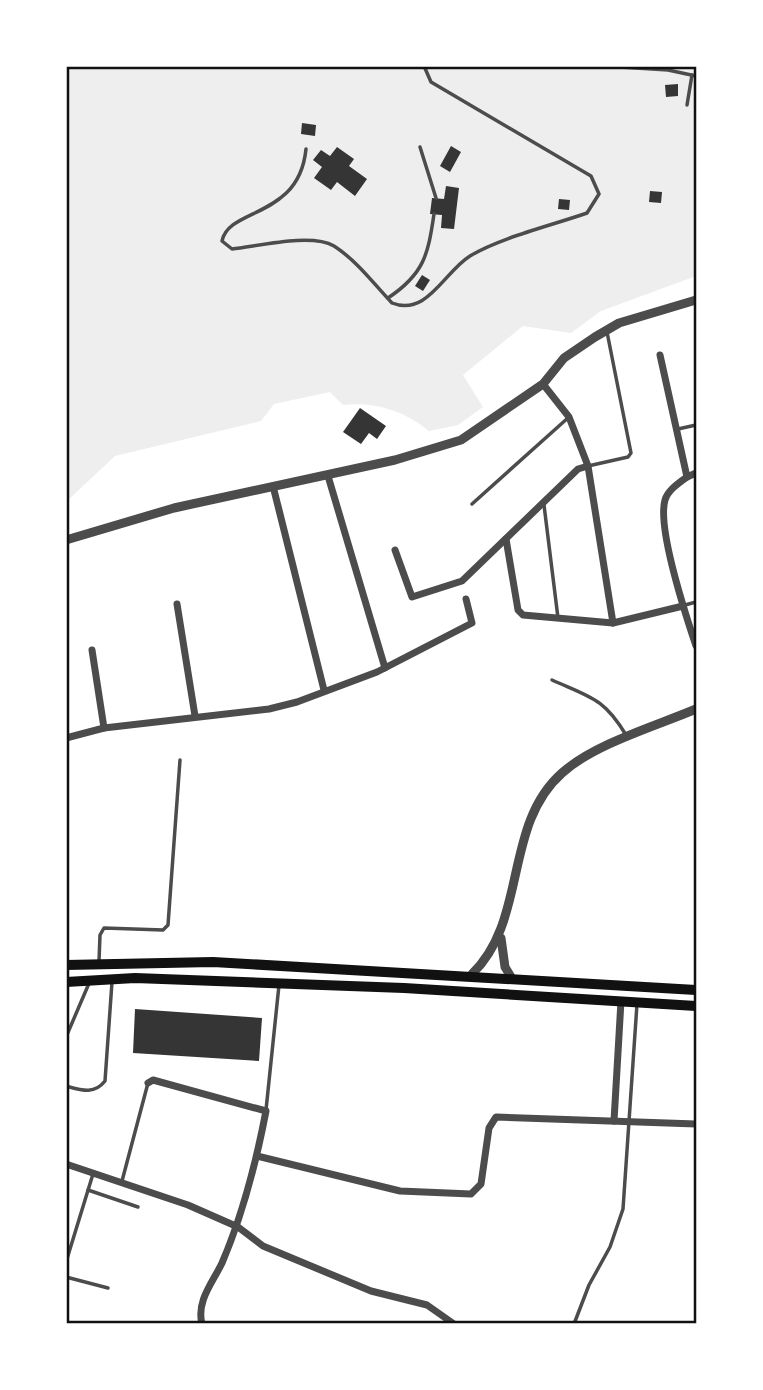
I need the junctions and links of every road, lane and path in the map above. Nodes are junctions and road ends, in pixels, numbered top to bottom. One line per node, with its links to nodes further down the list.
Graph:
1 (424, 66): 9 (lane)
2 (604, 66): 3 (lane)
3 (694, 75): 4 (lane)
4 (687, 105)
5 (420, 147): 7 (lane)
6 (306, 149): 9 (lane)
7 (436, 198)
8 (434, 214): 9 (lane)
9 (388, 298)
10 (696, 300): 11 (street)
11 (606, 331): 13 (street); 17 (lane)
12 (660, 355): 16 (street)
13 (543, 384): 14 (street); 19 (street)
14 (569, 417): 17 (street); 22 (lane)
15 (696, 425): 16 (lane)
16 (676, 429): 20 (street)
17 (588, 466): 23 (street); 32 (street)
18 (696, 473): 20 (street)
19 (328, 476): 21 (street); 35 (street)
20 (687, 477): 30 (street)
21 (272, 486): 25 (street); 37 (street)
22 (472, 503)
23 (544, 503): 24 (street); 31 (lane)
24 (506, 539): 26 (street); 31 (street)
25 (66, 540)
26 (395, 551)
27 (466, 599): 35 (street)
28 (696, 602): 30 (lane)
29 (177, 604): 39 (street)
30 (683, 606): 32 (street); 33 (street)
31 (558, 618): 32 (street)
32 (613, 623)
33 (696, 646)
34 (92, 650): 40 (street)
35 (386, 668): 37 (street)
36 (552, 680): 42 (lane)
37 (324, 690): 39 (street)
38 (696, 709): 42 (street)
39 (195, 716): 40 (street)
40 (103, 728): 41 (street)
41 (66, 738)
42 (628, 738): 44 (street)
43 (180, 760): 45 (lane)
44 (500, 936): 47 (street); 48 (street)
45 (98, 963): 46 (main road); 47 (main road)
46 (66, 965)
47 (472, 975): 48 (main road)
48 (512, 977): 53 (main road)
49 (113, 979): 50 (main road); 52 (main road); 59 (lane)
50 (90, 980): 51 (main road); 57 (lane)
51 (66, 982)
52 (279, 983): 54 (main road); 60 (lane)
53 (696, 990)
54 (621, 1001): 55 (main road); 61 (street)
55 (637, 1002): 56 (main road); 62 (lane)
56 (696, 1006)
57 (66, 1037)
58 (148, 1083): 60 (street); 67 (lane)
59 (66, 1086)
60 (266, 1111): 64 (street)
61 (614, 1121): 62 (street); 64 (street)
62 (627, 1121): 63 (street); 76 (lane)
63 (696, 1124)
64 (257, 1156): 70 (street)
65 (66, 1164): 66 (street)
66 (94, 1172): 67 (street); 68 (lane)
67 (122, 1181): 70 (street)
68 (88, 1190): 69 (lane); 71 (lane)
69 (138, 1208)
70 (237, 1227): 74 (street); 75 (street)
71 (66, 1262)
72 (66, 1277): 73 (lane)
73 (108, 1288)
74 (202, 1324)
75 (454, 1324)
76 (574, 1324)

